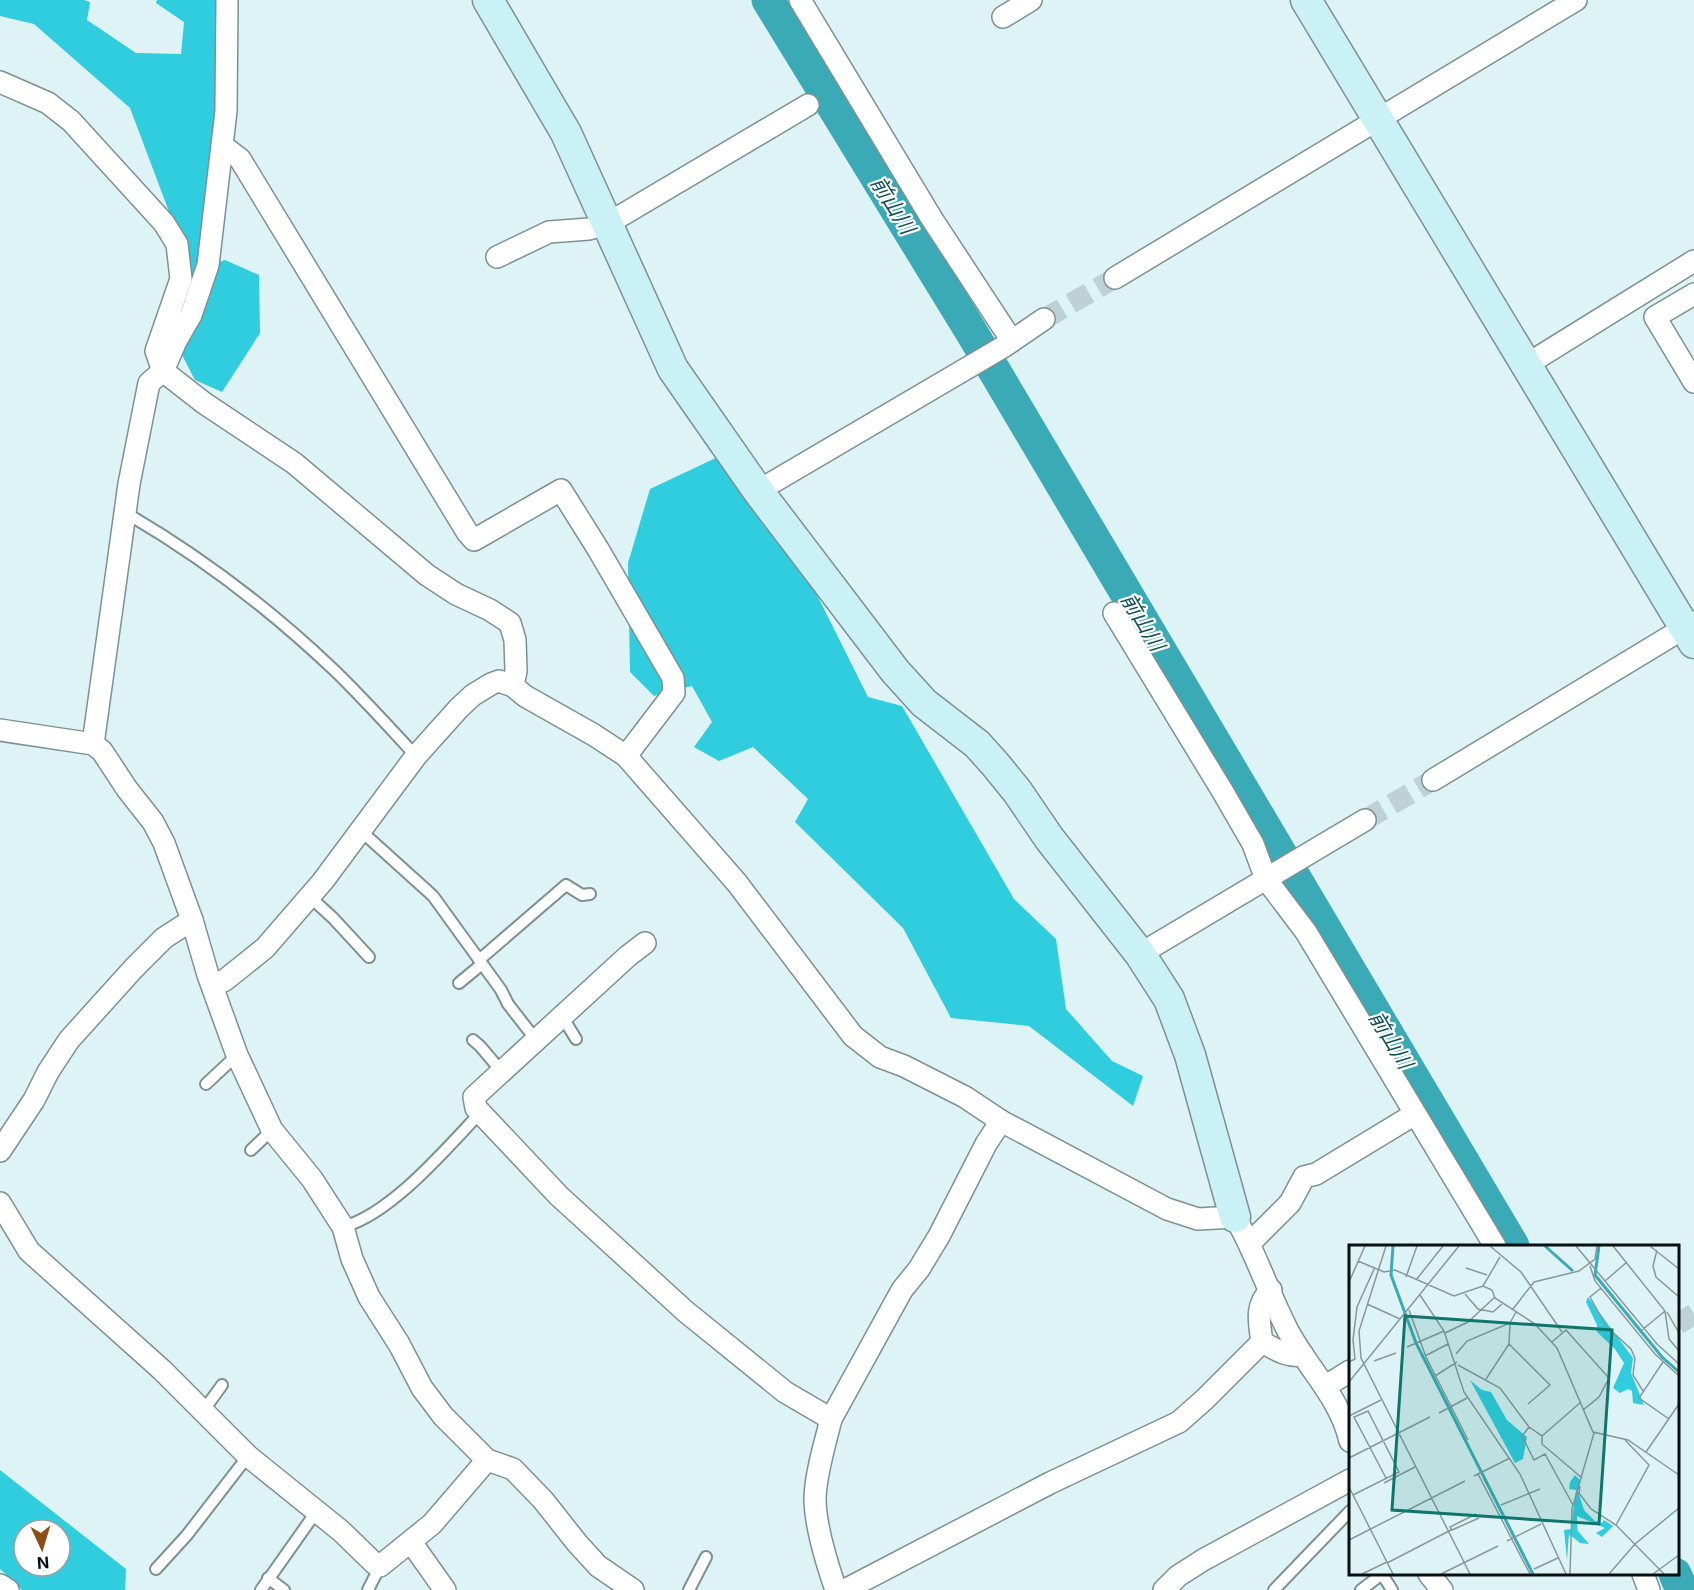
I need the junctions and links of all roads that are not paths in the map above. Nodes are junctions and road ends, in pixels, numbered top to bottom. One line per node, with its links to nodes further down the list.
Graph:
1 (227, 0): 11 (street)
2 (488, 0): 12 (street)
3 (800, 0): 18 (street)
4 (1031, 0): 7 (street)
5 (1306, 0): 10 (street)
6 (1576, 0): 10 (street)
7 (1003, 17)
8 (0, 82): 20 (street)
9 (808, 105): 12 (street)
10 (1378, 119): 15 (street); 19 (street)
11 (223, 146): 20 (street); 30 (street)
12 (607, 224): 13 (street); 22 (street)
13 (497, 257)
14 (1694, 261): 19 (street)
15 (1115, 278)
16 (1694, 294): 21 (street)
17 (1044, 320): 18 (street)
18 (1008, 344): 22 (street)
19 (1526, 365): 25 (street)
20 (163, 371): 23 (street); 26 (street)
21 (1694, 382)
22 (758, 491): 39 (street)
23 (125, 516): 28 (street); 29 (lane)
24 (1114, 613): 34 (street)
25 (1691, 631): 31 (street)
26 (513, 686): 29 (street); 30 (street)
27 (0, 730): 28 (street)
28 (93, 744): 37 (street)
29 (416, 756): 33 (street)
30 (626, 756): 53 (street)
31 (1433, 780)
32 (1365, 820): 34 (street)
33 (361, 831): 36 (street); 41 (lane)
34 (1272, 876): 39 (street); 52 (street)
35 (590, 894): 41 (lane)
36 (310, 897): 40 (lane); 43 (street)
37 (192, 920): 43 (street); 56 (street)
38 (645, 943): 44 (street)
39 (1140, 954): 58 (street)
40 (369, 957)
41 (480, 962): 42 (lane); 47 (lane)
42 (459, 983)
43 (213, 986): 48 (street)
44 (562, 1016): 45 (lane); 47 (street)
45 (576, 1039)
46 (473, 1040): 49 (lane)
47 (536, 1040): 49 (street)
48 (237, 1054): 50 (lane); 54 (street)
49 (502, 1072): 51 (street)
50 (207, 1084)
51 (480, 1113): 59 (lane); 69 (street)
52 (1415, 1114): 60 (street); 61 (street)
53 (1000, 1121): 58 (street); 69 (street)
54 (272, 1130): 55 (lane); 59 (street)
55 (251, 1150)
56 (0, 1151)
57 (0, 1203): 68 (street)
58 (1235, 1217): 60 (street)
59 (343, 1227): 72 (street)
60 (1250, 1243): 62 (street)
61 (1493, 1245)
62 (1271, 1290): 63 (street); 64 (street)
63 (1262, 1342): 64 (street); 94 (street)
64 (1303, 1355): 67 (street)
65 (1349, 1372): 67 (street)
66 (222, 1385): 68 (lane)
67 (1326, 1386): 70 (street)
68 (204, 1410): 71 (street)
69 (831, 1419): 93 (street)
70 (1349, 1436)
71 (248, 1456): 74 (street); 79 (lane)
72 (487, 1460): 76 (street); 91 (street)
73 (1349, 1481): 95 (street)
74 (316, 1512): 78 (street); 84 (lane)
75 (1349, 1512): 96 (lane)
76 (411, 1542): 78 (street); 90 (street)
77 (706, 1557): 92 (lane)
78 (380, 1566): 89 (lane)
79 (156, 1569)
80 (1381, 1575): 97 (lane)
81 (1383, 1575): 98 (lane)
82 (1430, 1575): 99 (street)
83 (1643, 1575): 100 (street)
84 (268, 1578): 87 (lane); 88 (lane)
85 (0, 1585): 86 (street)
86 (8, 1590)
87 (261, 1590)
88 (284, 1590)
89 (369, 1590)
90 (446, 1590)
91 (633, 1590)
92 (689, 1590)
93 (836, 1590)
94 (845, 1590)
95 (1164, 1590)
96 (1274, 1590)
97 (1361, 1590)
98 (1392, 1590)
99 (1442, 1590)
100 (1649, 1590)

